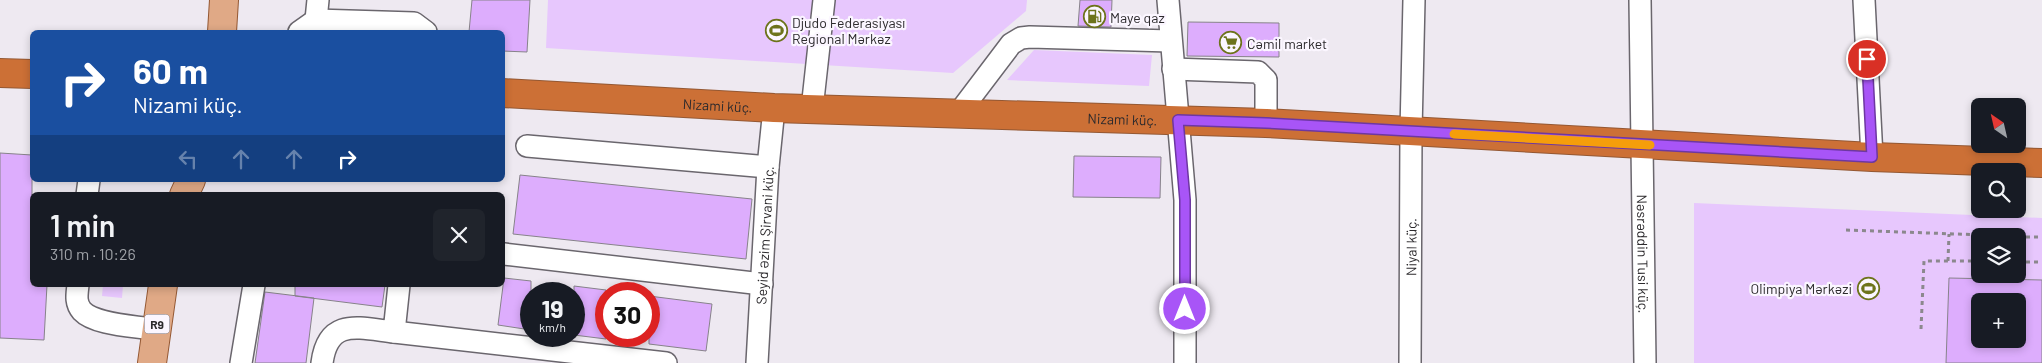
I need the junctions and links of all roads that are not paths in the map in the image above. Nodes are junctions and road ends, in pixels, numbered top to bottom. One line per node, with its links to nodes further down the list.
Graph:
1 (224, 0): 8 (main road)
2 (824, 0): 17 (street)
3 (1168, 0): 11 (street)
4 (1414, 0): 21 (street, Niyal küç.)
5 (1640, 0): 22 (street, Nəsrəddin Tusi küç.)
6 (1864, 0): 24 (street)
7 (317, 10): 9 (street); 10 (street)
8 (222, 30)
9 (301, 30)
10 (423, 30)
11 (1170, 41): 12 (street); 18 (street)
12 (1173, 69): 19 (street); 20 (street)
13 (0, 73): 14 (highway)
14 (30, 74)
15 (505, 93): 16 (highway, Nizami küç.)
16 (774, 108): 17 (highway, Nizami küç.); 26 (street, Seyid Əzim Şirvani küç.)
17 (812, 109): 18 (highway, Nizami küç.)
18 (958, 114): 19 (highway, Nizami küç.)
19 (1178, 120): 20 (highway, Nizami küç.); 40 (street)
20 (1266, 123): 21 (highway, Nizami küç.)
21 (1411, 132): 22 (highway, Nizami küç.); 41 (street, Niyal küç.)
22 (1641, 145): 24 (highway, Nizami küç.); 42 (street, Nəsrəddin Tusi küç.)
23 (527, 146): 26 (street)
24 (1872, 157): 25 (highway, Nizami küç.)
25 (2042, 163)
26 (768, 167): 28 (street, Seyid Əzim Şirvani küç.)
27 (505, 254): 28 (street)
28 (762, 284): 39 (street, Seyid Əzim Şirvani küç.)
29 (78, 287): 33 (street)
30 (163, 287): 33 (main road, R9)
31 (254, 287): 36 (street)
32 (399, 287): 34 (street)
33 (156, 330): 35 (main road, R9)
34 (394, 332): 37 (street); 38 (street)
35 (152, 363)
36 (241, 363)
37 (322, 363)
38 (666, 363)
39 (758, 363)
40 (1185, 363)
41 (1410, 363)
42 (1644, 363)

